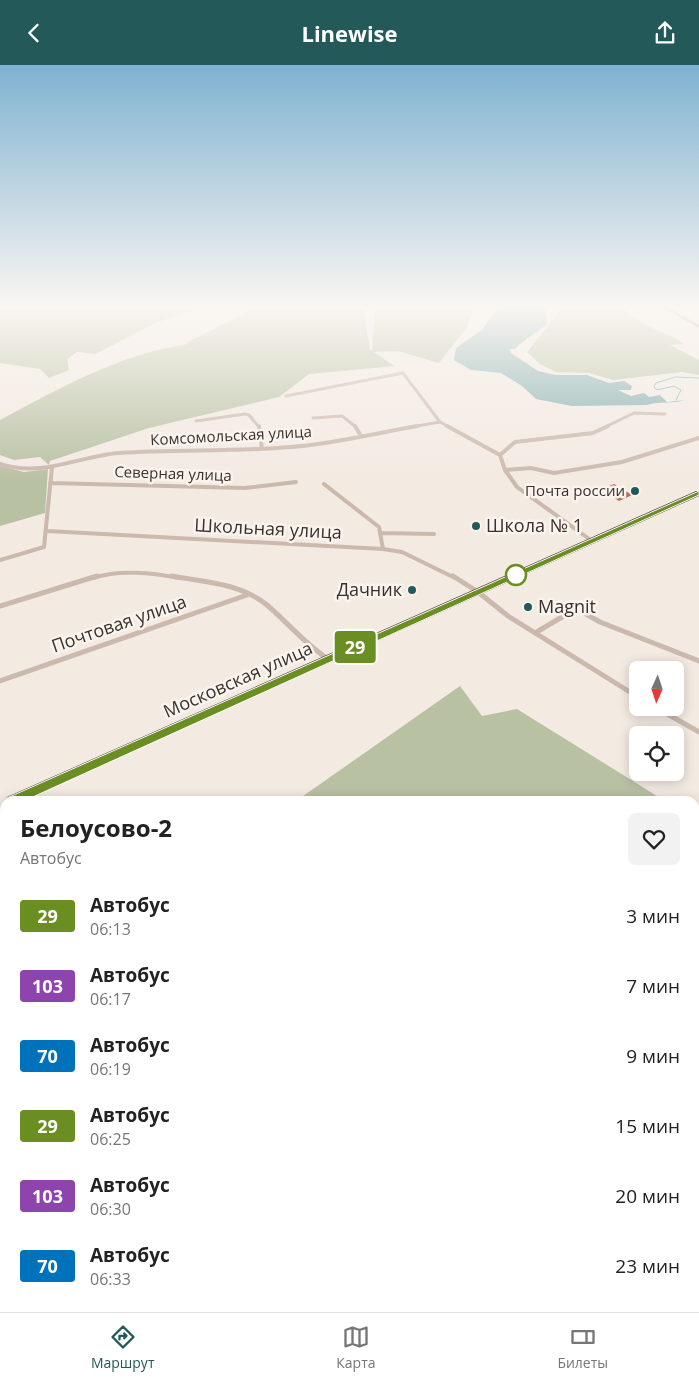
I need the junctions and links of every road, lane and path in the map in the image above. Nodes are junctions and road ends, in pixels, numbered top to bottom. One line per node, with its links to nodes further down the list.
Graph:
1 (286, 396): 5 (street)
2 (665, 414): 9 (street)
3 (313, 418): 6 (street)
4 (196, 421): 8 (street)
5 (440, 422): 6 (street, Комсомольская улица); 9 (street)
6 (361, 436): 8 (street, Комсомольская улица)
7 (699, 438): 12 (street)
8 (262, 449): 11 (street, Комсомольская улица)
9 (500, 455): 12 (street)
10 (0, 463): 11 (street, Комсомольская улица)
11 (52, 467): 14 (street)
12 (504, 470): 20 (street)
13 (296, 481): 14 (street, Северная улица)
14 (50, 483): 17 (street)
15 (324, 484): 18 (street)
16 (699, 493): 20 (highway, Московская улица)
17 (47, 531): 21 (street, Школьная улица); 22 (street)
18 (380, 533): 19 (street); 21 (street)
19 (434, 535)
20 (592, 541): 23 (highway, Московская улица)
21 (383, 549): 23 (street, Школьная улица)
22 (0, 560)
23 (478, 592): 26 (street, Школьная улица); 27 (highway, Московская улица)
24 (247, 595): 25 (street); 27 (street); 29 (street, Почтовая улица)
25 (0, 606)
26 (534, 633): 28 (street); 30 (street, Школьная улица)
27 (328, 659): 33 (highway, Московская улица)
28 (699, 661)
29 (0, 681)
30 (629, 691)
31 (671, 716): 32 (street)
32 (699, 732)
33 (22, 796)

